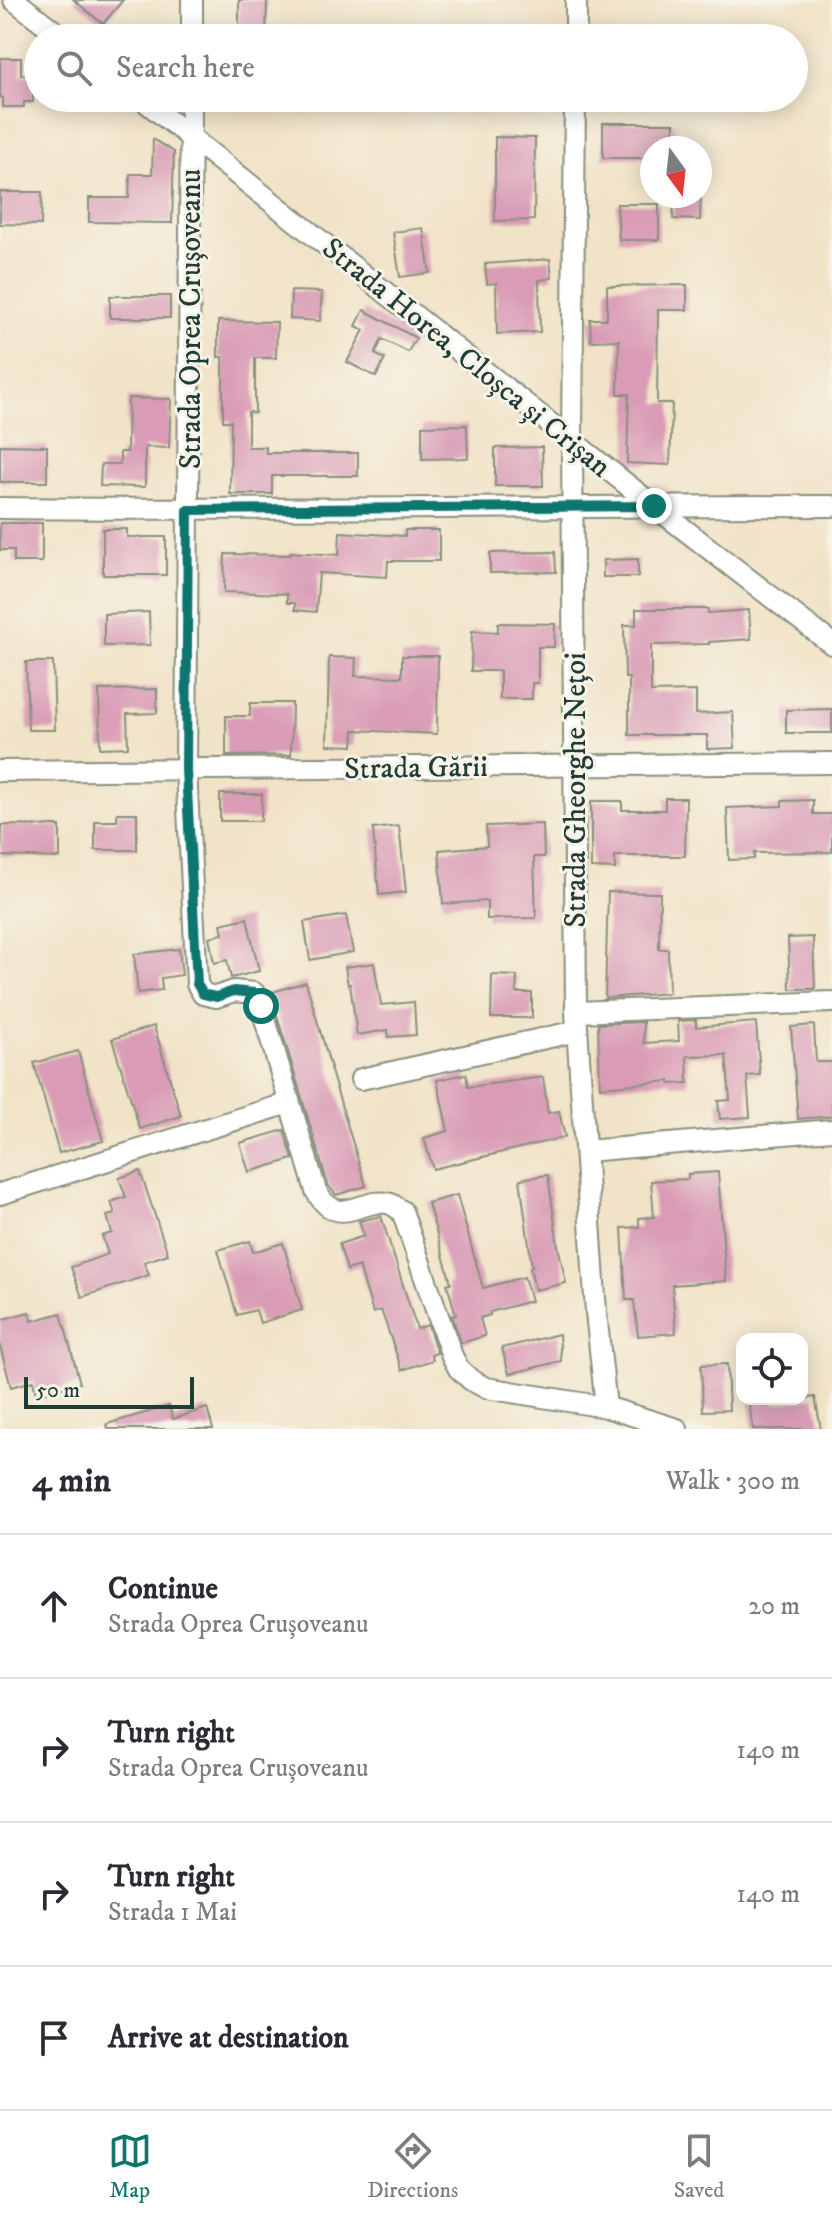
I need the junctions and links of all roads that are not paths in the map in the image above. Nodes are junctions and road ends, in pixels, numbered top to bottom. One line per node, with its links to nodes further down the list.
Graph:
1 (14, 0): 4 (street)
2 (192, 0): 5 (street)
3 (576, 0): 6 (street)
4 (45, 24)
5 (192, 24)
6 (576, 24)
7 (159, 112): 10 (street, Strada Horea, Cloșca și Crișan)
8 (191, 112): 10 (street, Strada Oprea Crușoveanu)
9 (575, 112): 11 (street, Strada Gheorghe Nețoi)
10 (191, 136): 11 (street, Strada Horea, Cloșca și Crișan); 16 (street, Strada Oprea Crușoveanu)
11 (572, 440): 12 (street, Strada Gheorghe Nețoi); 13 (street, Strada Horea, Cloșca și Crișan)
12 (572, 506): 13 (street); 16 (street); 19 (street, Strada Gheorghe Nețoi)
13 (654, 506): 14 (street); 17 (street, Strada Horea, Cloșca și Crișan)
14 (832, 506)
15 (0, 508): 16 (street)
16 (188, 510): 20 (street, Strada Oprea Crușoveanu)
17 (832, 644)
18 (832, 763): 19 (street, Strada Gării)
19 (575, 765): 20 (street, Strada Gării); 23 (street, Strada Gheorghe Nețoi)
20 (186, 770): 21 (street, Strada Gării); 25 (street, Strada Oprea Crușoveanu)
21 (0, 771)
22 (832, 1002): 23 (street)
23 (577, 1021): 24 (street); 27 (street, Strada Gheorghe Nețoi)
24 (361, 1079)
25 (289, 1103): 28 (street); 29 (street)
26 (832, 1130): 27 (street)
27 (586, 1151): 29 (street, Strada Gheorghe Nețoi)
28 (0, 1194)
29 (606, 1407): 30 (street)
30 (677, 1429)

